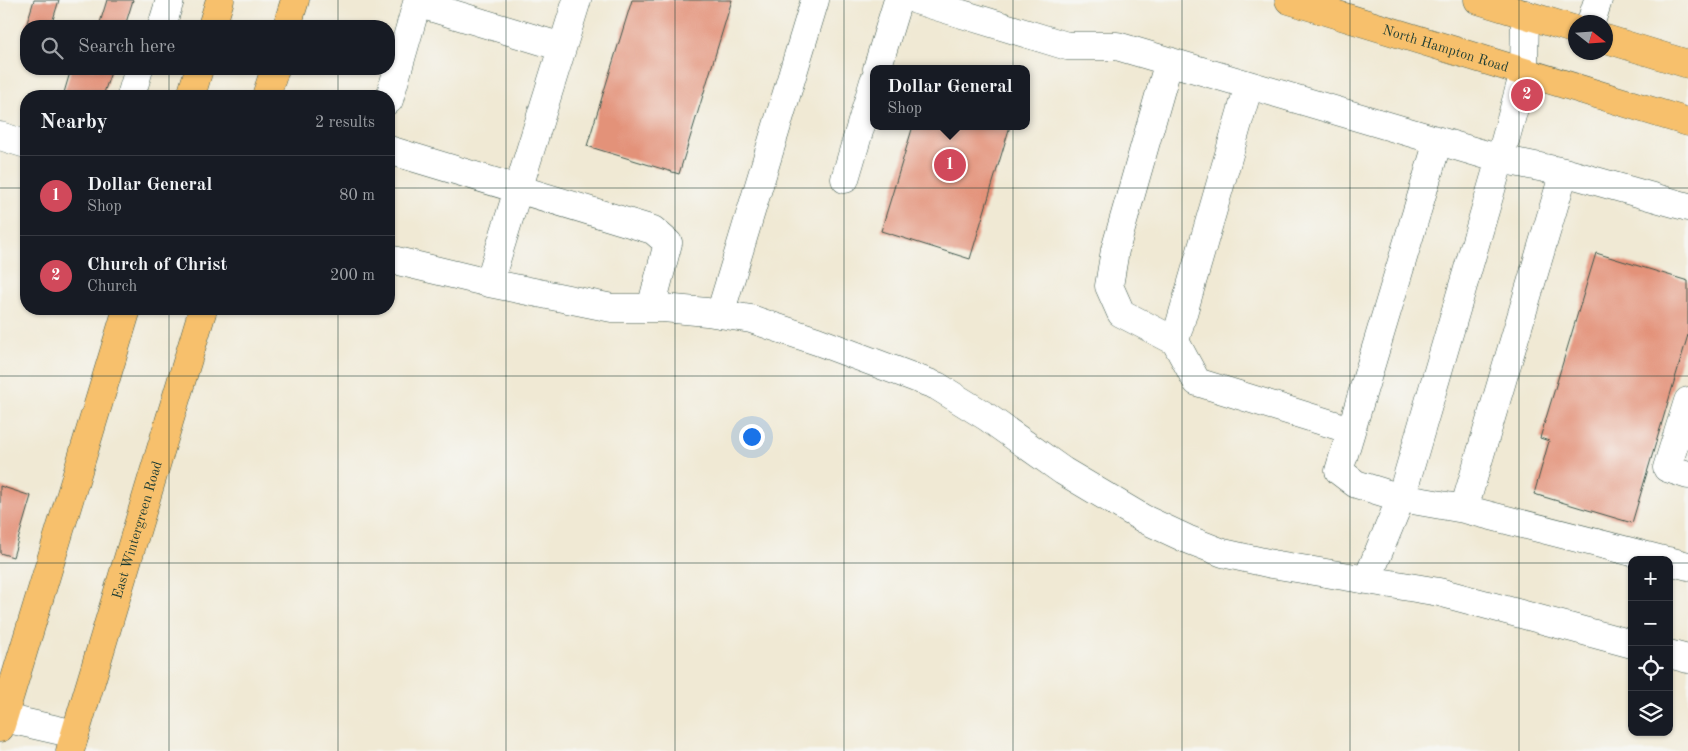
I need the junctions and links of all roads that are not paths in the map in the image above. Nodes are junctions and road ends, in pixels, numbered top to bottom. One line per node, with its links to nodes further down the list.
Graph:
1 (170, 0): 13 (street)
2 (220, 0): 14 (main road)
3 (295, 0): 15 (main road)
4 (577, 0): 18 (street)
5 (815, 0): 45 (street)
6 (898, 0): 21 (street)
7 (916, 0): 19 (street)
8 (1289, 0): 22 (main road, North Hampton Road)
9 (1478, 0): 11 (main road)
10 (1598, 0): 12 (street)
11 (1535, 11): 16 (main road); 22 (street)
12 (1593, 15)
13 (164, 20)
14 (214, 20)
15 (289, 20)
16 (1568, 26)
17 (1613, 41): 20 (main road)
18 (562, 47): 30 (street); 40 (street)
19 (1169, 61): 26 (street); 48 (street)
20 (1688, 64)
21 (879, 65)
22 (1524, 72): 32 (main road, North Hampton Road); 37 (street)
23 (137, 75): 27 (street)
24 (198, 75): 28 (main road)
25 (272, 75): 29 (main road)
26 (1249, 85): 34 (street); 48 (street)
27 (133, 90)
28 (193, 90)
29 (268, 90)
30 (392, 90)
31 (870, 95): 39 (street)
32 (1688, 122)
33 (0, 136): 35 (street)
34 (1438, 141): 37 (street); 50 (street)
35 (20, 142)
36 (395, 152): 40 (street)
37 (1500, 159): 38 (street); 52 (street)
38 (1564, 172): 41 (street); 53 (street)
39 (845, 179)
40 (518, 190): 43 (street); 44 (street)
41 (1688, 207)
42 (395, 260): 43 (street)
43 (489, 283): 44 (street)
44 (651, 308): 45 (street)
45 (720, 314): 57 (street)
46 (125, 315): 61 (main road)
47 (201, 315): 62 (main road, East Wintergreen Road)
48 (1175, 341): 50 (street)
49 (1688, 401): 51 (street)
50 (1351, 430): 52 (street)
51 (1688, 474)
52 (1401, 498): 53 (street); 57 (street)
53 (1464, 509): 54 (street)
54 (1647, 556)
55 (1673, 562): 56 (street)
56 (1688, 566)
57 (1367, 580): 58 (street)
58 (1628, 642)
59 (1673, 655): 60 (street)
60 (1688, 659)
61 (1, 721): 62 (street)
62 (73, 743)

